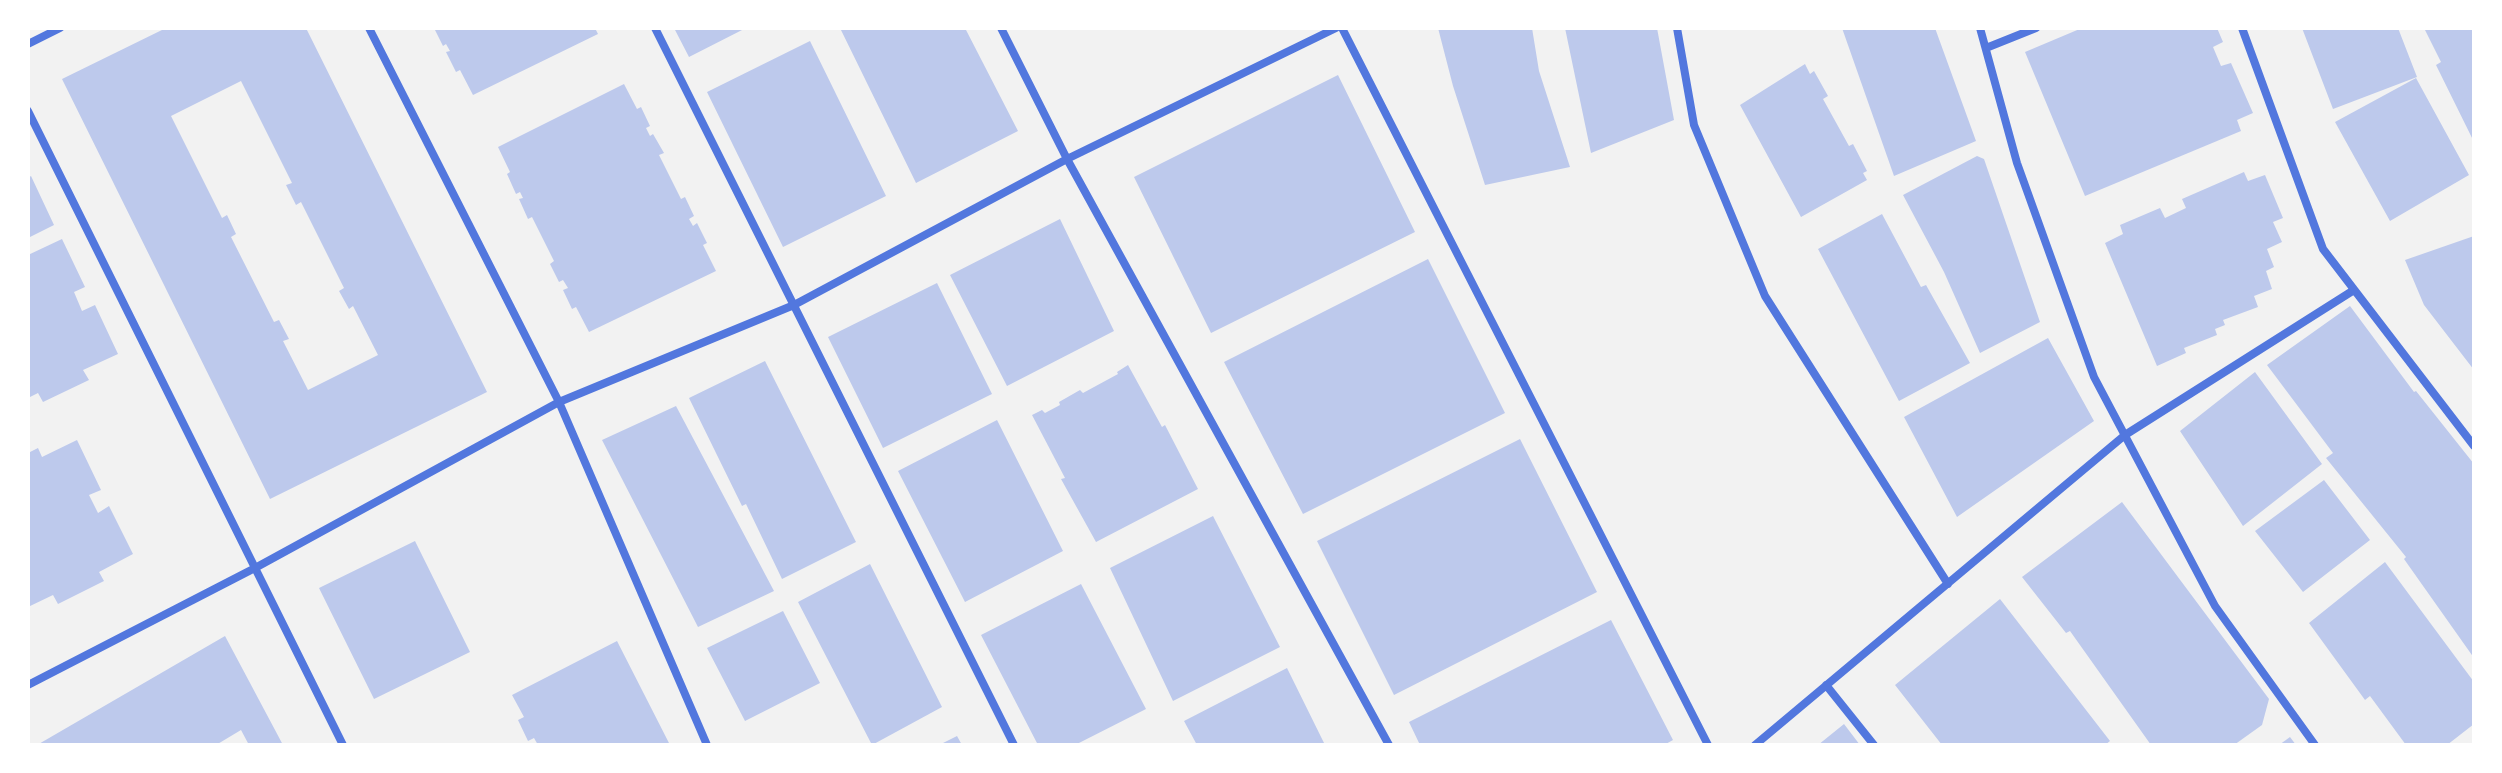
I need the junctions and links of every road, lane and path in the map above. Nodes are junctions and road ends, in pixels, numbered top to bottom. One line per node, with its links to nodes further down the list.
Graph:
1 (60, 28): 10 (street)
2 (369, 28): 16 (street)
3 (655, 28): 15 (street)
4 (1001, 28): 13 (street)
5 (1339, 28): 13 (street); 27 (street)
6 (1677, 28): 20 (street)
7 (1980, 28): 11 (street)
8 (2036, 28): 11 (street)
9 (2242, 28): 14 (street)
10 (28, 44)
11 (1986, 48): 17 (street)
12 (28, 111): 19 (street)
13 (1067, 159): 15 (street); 26 (street)
14 (2354, 290): 17 (street); 18 (street)
15 (794, 305): 16 (street); 25 (street)
16 (559, 402): 19 (street); 24 (street)
17 (2125, 435): 20 (street); 30 (street)
18 (2474, 446)
19 (255, 568): 21 (street); 23 (street)
20 (1948, 584): 22 (street)
21 (28, 685)
22 (1826, 685): 28 (street); 29 (street)
23 (343, 745)
24 (707, 745)
25 (1014, 745)
26 (1389, 745)
27 (1708, 745)
28 (1755, 745)
29 (1874, 745)
30 (2315, 745)

